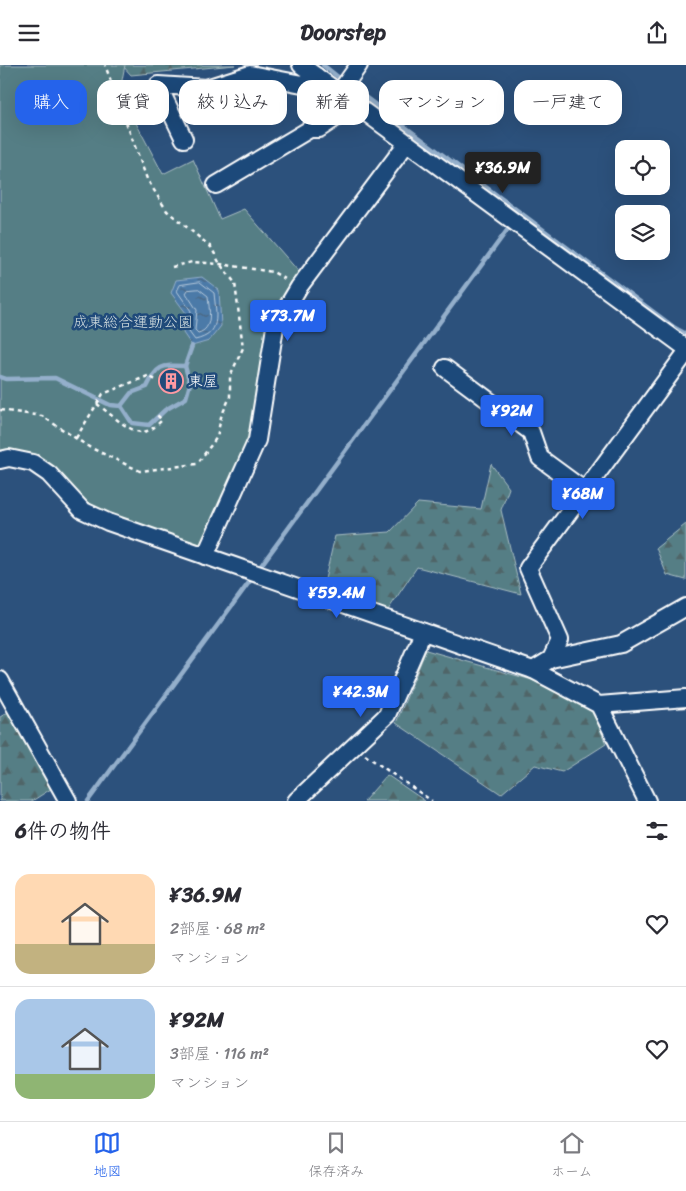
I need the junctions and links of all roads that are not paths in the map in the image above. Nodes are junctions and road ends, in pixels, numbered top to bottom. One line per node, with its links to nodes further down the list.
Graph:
1 (301, 65): 2 (street)
2 (316, 77): 3 (street); 6 (street)
3 (320, 80)
4 (369, 115): 7 (street)
5 (325, 125): 8 (street)
6 (184, 139)
7 (407, 143): 9 (street); 14 (street)
8 (216, 185)
9 (686, 348)
10 (686, 353): 13 (street)
11 (445, 368): 13 (street)
12 (0, 459): 14 (street)
13 (585, 491): 17 (street)
14 (205, 556): 16 (street)
15 (686, 607): 17 (street)
16 (423, 632): 18 (street); 23 (street)
17 (551, 659): 18 (street)
18 (533, 670): 21 (street)
19 (0, 680): 22 (street)
20 (686, 698): 21 (street)
21 (599, 705): 24 (street)
22 (68, 801)
23 (296, 801)
24 (647, 801)

